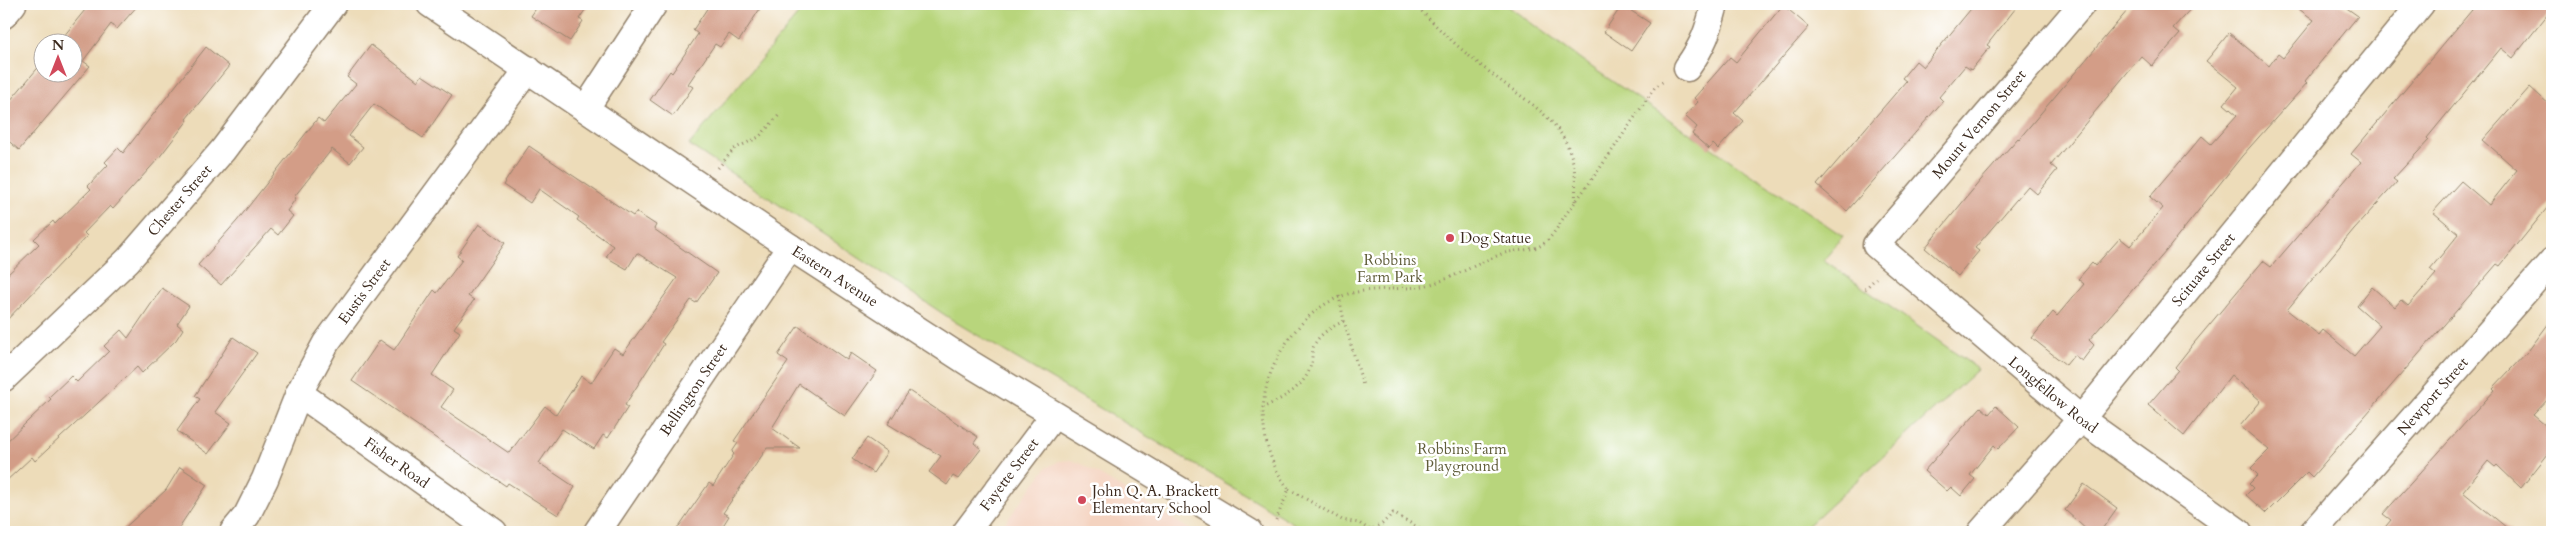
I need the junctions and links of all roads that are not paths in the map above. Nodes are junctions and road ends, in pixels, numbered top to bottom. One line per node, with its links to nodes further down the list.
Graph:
1 (13, 4): 8 (street)
2 (333, 4): 15 (street, Chester Street)
3 (430, 4): 10 (street, Eastern Avenue)
4 (654, 4): 11 (street)
5 (1715, 4): 9 (street)
6 (2082, 4): 12 (street, Mount Vernon Street)
7 (2421, 4): 18 (street, Scituate Street)
8 (4, 15)
9 (1687, 68)
10 (528, 69): 11 (street, Eastern Avenue); 16 (street, Eustis Street)
11 (586, 108): 13 (street, Eastern Avenue)
12 (1876, 245): 18 (street, Longfellow Road)
13 (790, 247): 17 (street, Eastern Avenue); 21 (street, Bellington Street)
14 (2552, 261): 26 (street, Newport Street)
15 (4, 378)
16 (299, 393): 19 (street, Eustis Street); 20 (street, Fisher Road)
17 (1053, 416): 22 (street, Fayette Street); 23 (street, Eastern Avenue)
18 (2082, 419): 24 (street, Scituate Street); 25 (street, Longfellow Road)
19 (233, 532)
20 (494, 532)
21 (597, 532)
22 (966, 532)
23 (1249, 532)
24 (1981, 532)
25 (2239, 532)
26 (2313, 532)

